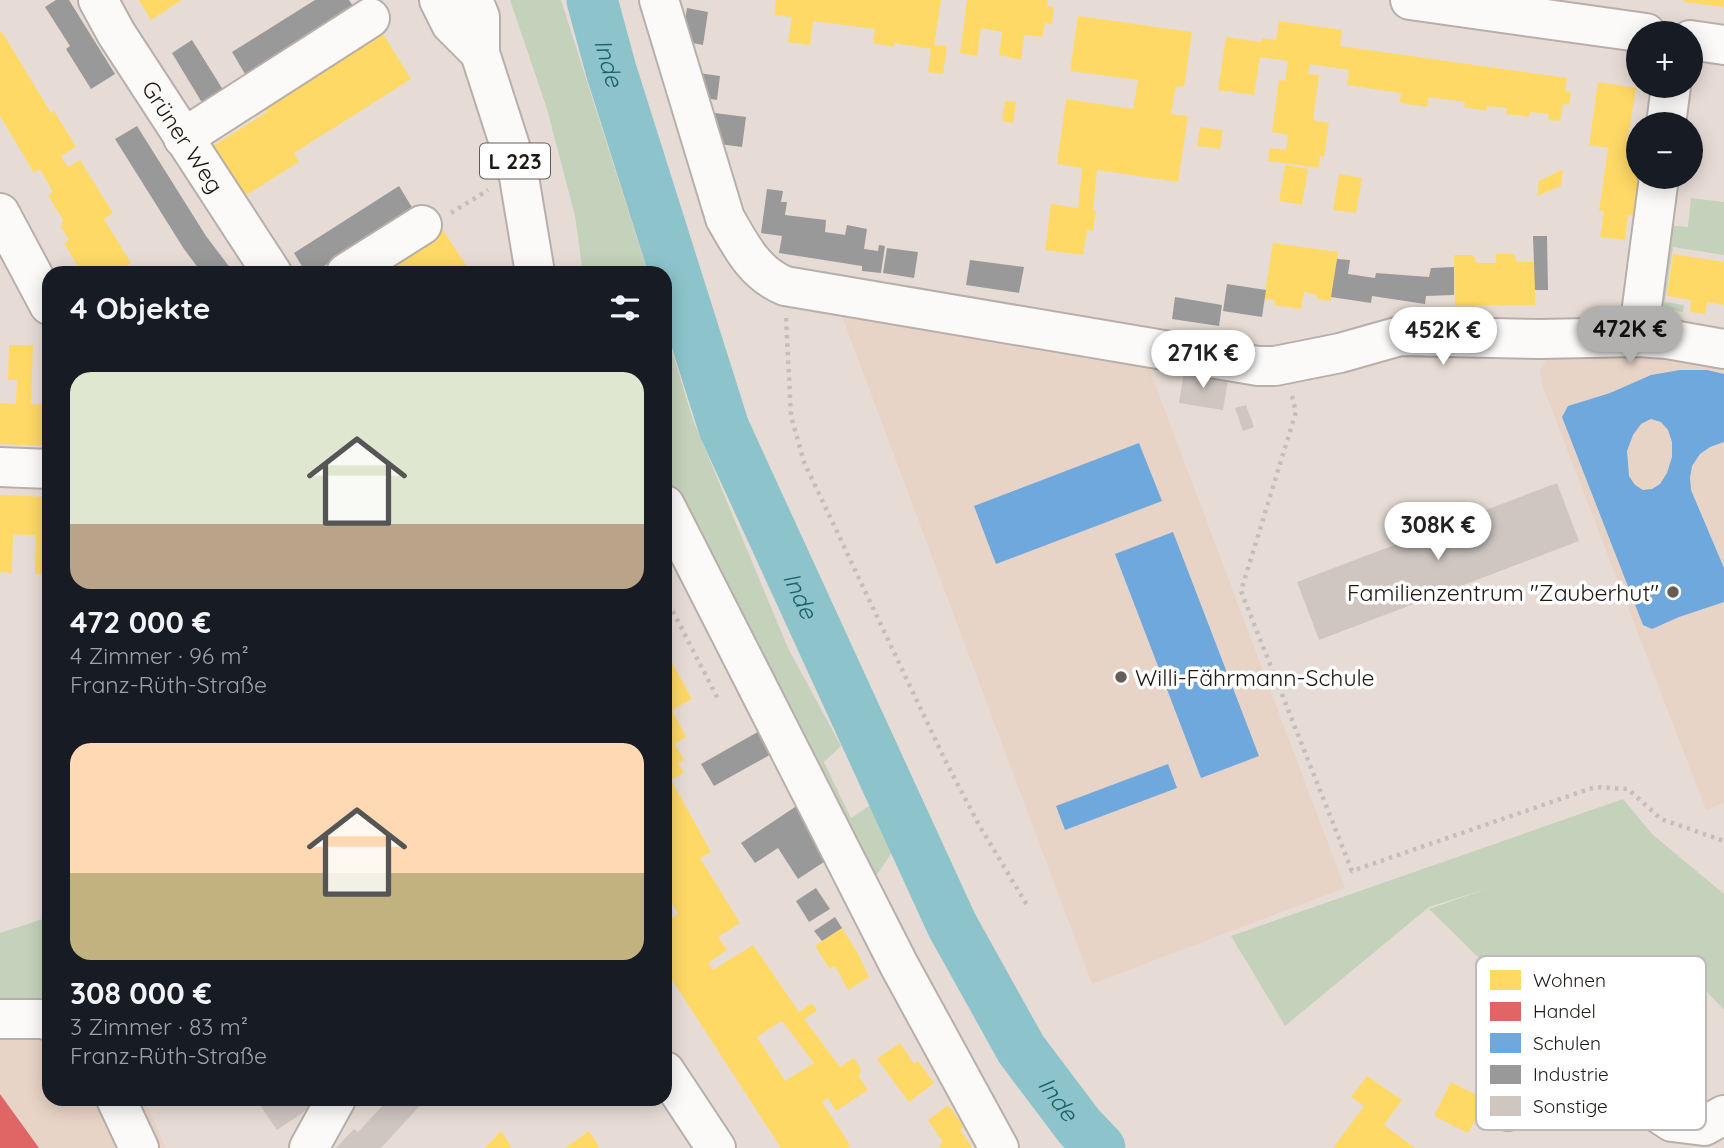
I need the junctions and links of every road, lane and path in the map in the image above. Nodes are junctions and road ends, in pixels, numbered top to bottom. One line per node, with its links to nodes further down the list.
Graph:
1 (98, 0): 11 (street, Grüner Weg)
2 (439, 0): 10 (street, L 223)
3 (473, 0): 10 (street, L 223)
4 (659, 0): 19 (street)
5 (1410, 0): 7 (street)
6 (370, 18): 11 (street)
7 (1626, 30)
8 (1703, 42): 9 (street)
9 (1724, 45)
10 (480, 54): 12 (street, L 223)
11 (183, 138): 16 (street, Grüner Weg)
12 (518, 171): 15 (path); 18 (street, L 223)
13 (1657, 189): 21 (street)
14 (0, 213): 20 (street)
15 (422, 225): 17 (street)
16 (267, 266)
17 (357, 266)
18 (534, 266)
19 (785, 286): 23 (street); 30 (path)
20 (42, 292)
21 (1638, 337): 22 (street); 23 (street)
22 (1724, 349)
23 (1285, 364): 29 (path)
24 (0, 467): 25 (street)
25 (42, 469)
26 (672, 519): 39 (street)
27 (672, 610): 28 (path)
28 (718, 699)
29 (1724, 841)
30 (1027, 905)
31 (0, 1019): 32 (street)
32 (42, 1019)
33 (672, 1081): 38 (street)
34 (119, 1106): 36 (street)
35 (332, 1106): 37 (street)
36 (139, 1148)
37 (309, 1148)
38 (716, 1148)
39 (999, 1148)

